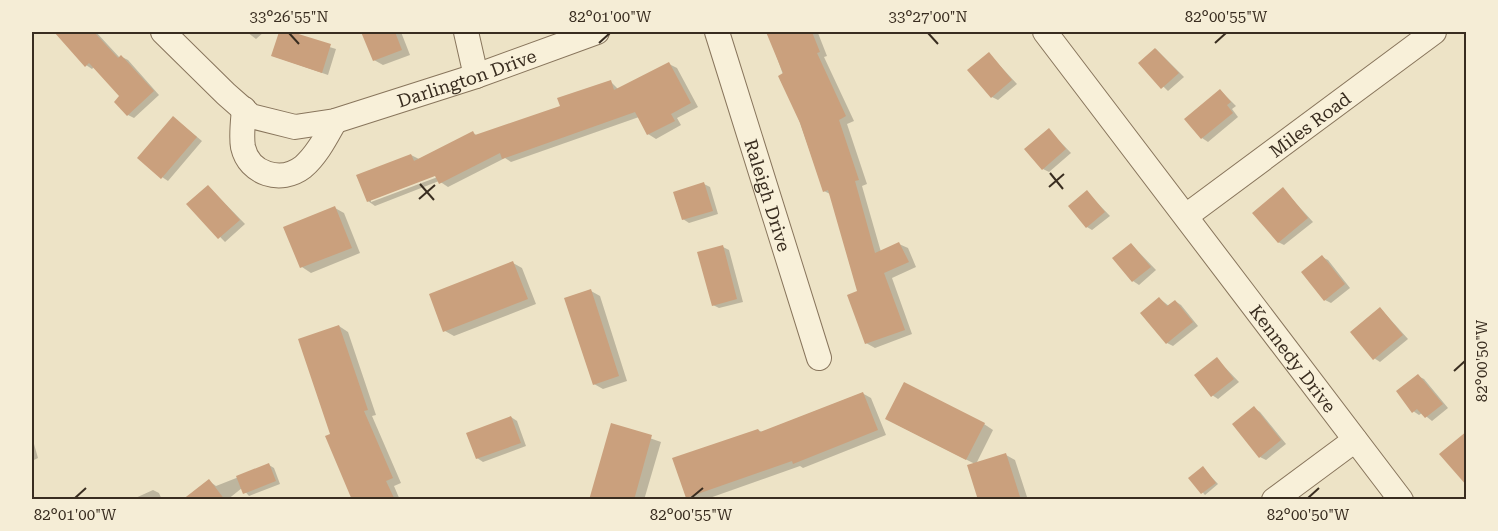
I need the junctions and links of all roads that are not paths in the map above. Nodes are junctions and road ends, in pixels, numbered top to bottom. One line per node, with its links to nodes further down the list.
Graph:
1 (163, 32): 8 (street, Darlington Drive)
2 (466, 32): 7 (street)
3 (597, 32): 7 (street, Darlington Drive)
4 (717, 32): 11 (street, Raleigh Drive)
5 (1045, 32): 10 (street, Kennedy Drive)
6 (1434, 32): 10 (street, Miles Road)
7 (476, 76): 9 (street, Darlington Drive)
8 (244, 110): 9 (street, Darlington Drive); 9 (street)
9 (335, 120)
10 (1186, 216): 12 (street, Kennedy Drive)
11 (819, 358)
12 (1355, 440): 13 (street); 14 (street, Kennedy Drive)
13 (1274, 500)
14 (1401, 500)

